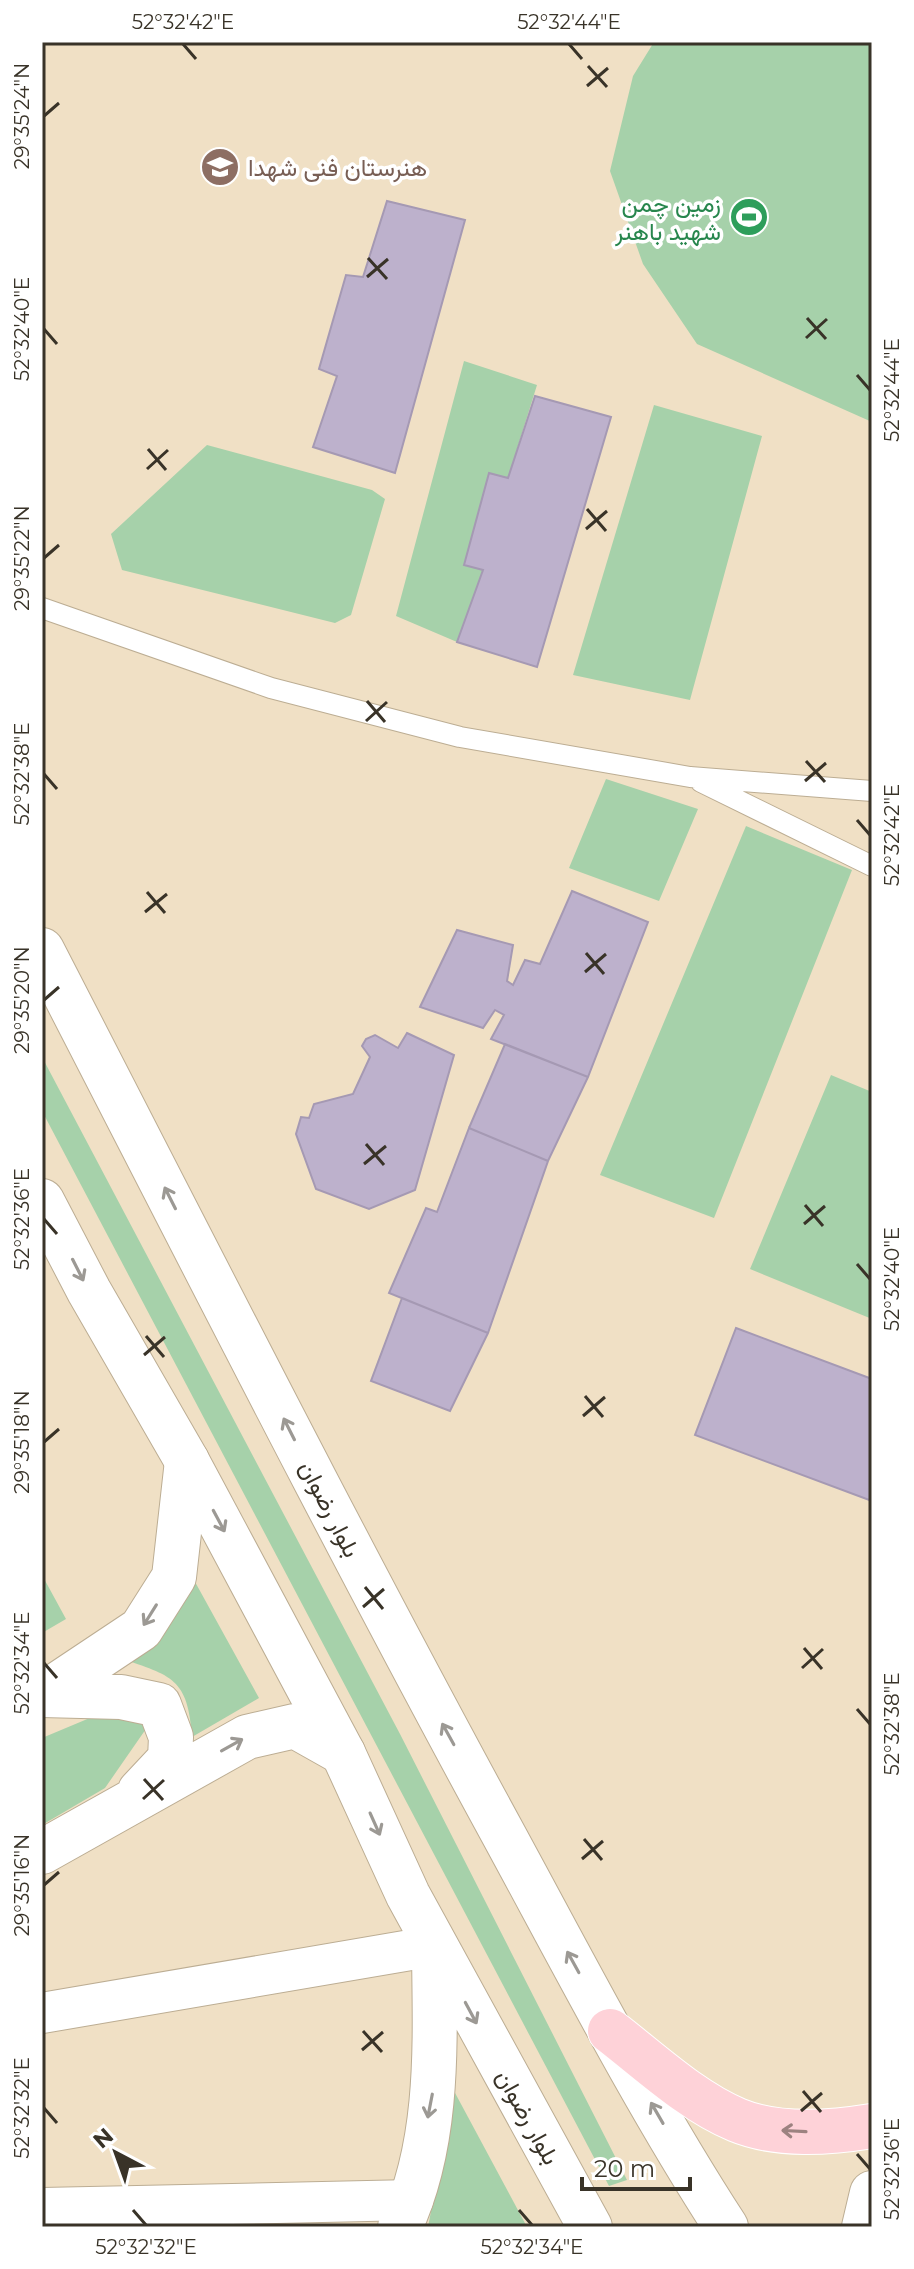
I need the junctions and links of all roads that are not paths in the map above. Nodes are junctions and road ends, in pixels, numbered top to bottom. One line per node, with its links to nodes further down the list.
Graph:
1 (42, 608): 2 (lane)
2 (690, 777): 3 (lane); 4 (lane)
3 (872, 791)
4 (872, 866)
5 (42, 950): 15 (main road, بلوار رضوان, one-way to 5)
6 (42, 1201): 7 (main road, بلوار رضوان, one-way to 7)
7 (187, 1461): 8 (main road, one-way to 8); 9 (main road, بلوار رضوان, one-way to 9)
8 (42, 1695): 10 (main road)
9 (343, 1753): 10 (main road, one-way to 9); 12 (main road, بلوار رضوان, one-way to 12)
10 (127, 1804): 11 (main road)
11 (42, 1852)
12 (408, 1895): 13 (main road); 20 (main road, بلوار رضوان, one-way to 20)
13 (434, 1946): 14 (street); 19 (main road, one-way to 19)
14 (42, 2013)
15 (610, 2031): 16 (highway, one-way to 15); 21 (main road, بلوار رضوان, one-way to 15)
16 (872, 2126)
17 (872, 2193): 22 (main road)
18 (42, 2208): 19 (street)
19 (406, 2214)
20 (590, 2227)
21 (726, 2227)
22 (864, 2227)

